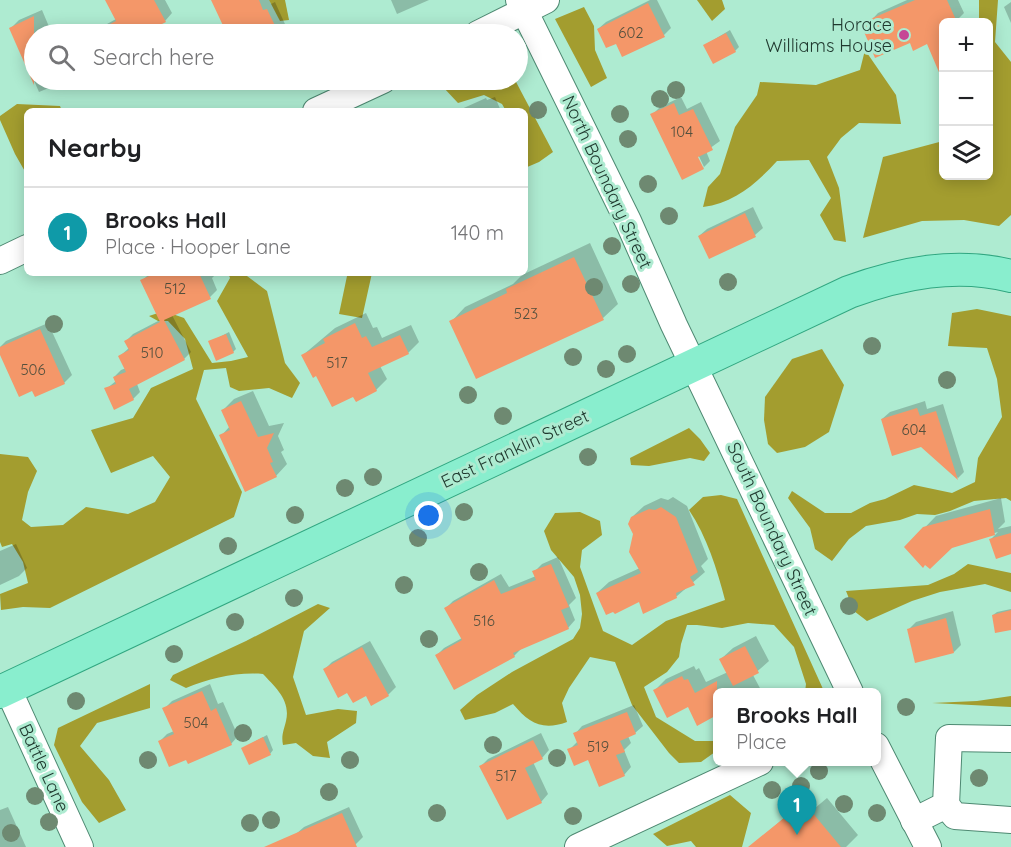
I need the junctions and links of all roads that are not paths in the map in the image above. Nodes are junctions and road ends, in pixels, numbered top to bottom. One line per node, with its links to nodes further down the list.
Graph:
1 (530, 4): 2 (street); 8 (street, North Boundary Street)
2 (495, 24)
3 (361, 90): 4 (street)
4 (322, 108)
5 (24, 249): 6 (street)
6 (0, 261)
7 (1011, 276): 8 (main road, East Franklin Street)
8 (694, 364): 9 (street, South Boundary Street); 10 (main road, East Franklin Street)
9 (848, 688)
10 (4, 691): 17 (street, Battle Lane)
11 (1011, 739): 14 (street)
12 (881, 757): 16 (street)
13 (751, 766): 18 (street)
14 (946, 805): 15 (street); 16 (street)
15 (1011, 820)
16 (914, 821): 19 (street)
17 (80, 847)
18 (578, 847)
19 (928, 847)

